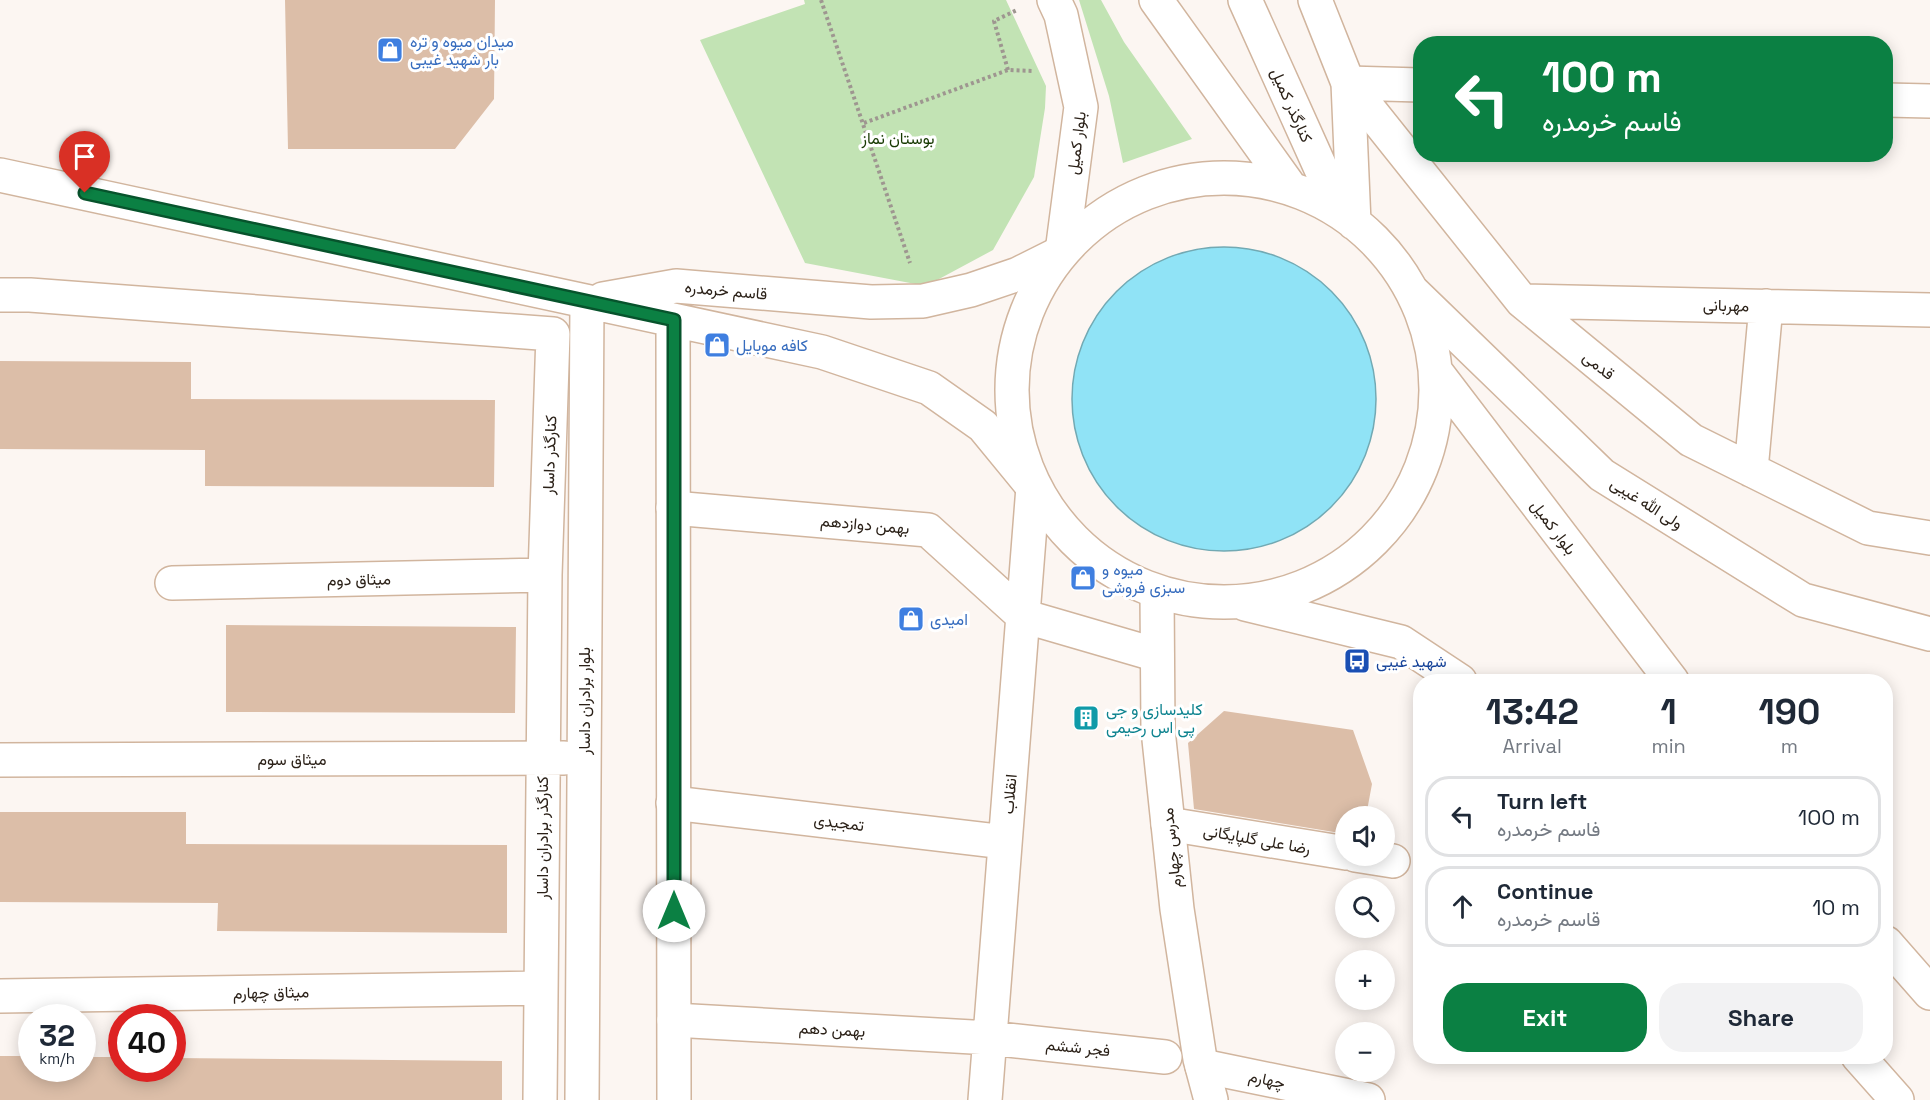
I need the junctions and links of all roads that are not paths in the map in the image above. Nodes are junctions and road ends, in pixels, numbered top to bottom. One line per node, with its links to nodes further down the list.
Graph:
1 (1054, 0): 12 (street, بلوار کمیل)
2 (1156, 0): 10 (street)
3 (1245, 0): 11 (street, کنارگذر کمیل)
4 (1315, 0): 5 (street)
5 (1348, 82): 6 (street); 11 (street); 15 (street, قدمی)
6 (1413, 85)
7 (1893, 100): 8 (street)
8 (1930, 101)
9 (0, 175): 16 (street, قاسم خرمدره)
10 (1290, 187): 11 (street); 12 (street)
11 (1347, 217): 13 (street)
12 (1062, 252): 16 (street, قاسم خرمدره); 23 (street)
13 (1414, 293): 21 (street); 31 (street, ولی الله غیبی)
14 (0, 295): 20 (street)
15 (1522, 301): 17 (street, مهربانی); 22 (street, قدمی)
16 (587, 302): 19 (street); 20 (street); 36 (street, بلوار برادران داسار)
17 (1766, 306): 18 (street, مهربانی); 22 (street)
18 (1930, 310)
19 (674, 320): 23 (street); 24 (street)
20 (553, 334): 26 (street, کنارگذر داسار)
21 (1437, 373): 29 (street); 34 (street, بلوار کمیل)
22 (1750, 470): 25 (street, قدمی)
23 (1033, 487): 28 (street); 30 (street, انقلاب)
24 (673, 508): 30 (street, بهمن دوازدهم); 38 (street)
25 (1930, 538)
26 (545, 575): 27 (street, میثاق دوم); 35 (street, کنارگذر برادران داسار)
27 (172, 584)
28 (1157, 593): 29 (street); 32 (street, مدرس چهارم)
29 (1240, 603): 33 (street)
30 (1023, 616): 32 (street); 40 (street, انقلاب)
31 (1930, 634)
32 (1157, 656): 39 (street, مدرس چهارم)
33 (1449, 674)
34 (1667, 674)
35 (543, 758): 36 (street, میثاق سوم); 37 (street, میثاق سوم); 43 (street, کنارگذر برادران داسار)
36 (584, 758): 52 (street, بلوار برادران داسار)
37 (0, 760)
38 (674, 803): 40 (street, تمجیدی); 46 (street)
39 (1168, 824): 41 (street, رضا علی گلپایگانی); 50 (street, مدرس چهارم)
40 (1005, 842): 47 (street, انقلاب)
41 (1335, 852)
42 (1893, 951): 44 (street)
43 (541, 988): 45 (street, میثاق چهارم); 51 (street, کنارگذر برادران داسار)
44 (1930, 993)
45 (0, 996)
46 (674, 1020): 47 (street, بهمن دهم); 53 (street)
47 (990, 1038): 48 (street, فجر ششم); 54 (street, انقلاب)
48 (1165, 1057)
49 (1865, 1064): 57 (street)
50 (1202, 1066): 55 (street, مدرس چهارم); 56 (street, چهارم)
51 (540, 1100)
52 (582, 1100)
53 (674, 1100)
54 (985, 1100)
55 (1211, 1100)
56 (1368, 1100)
57 (1897, 1100)

